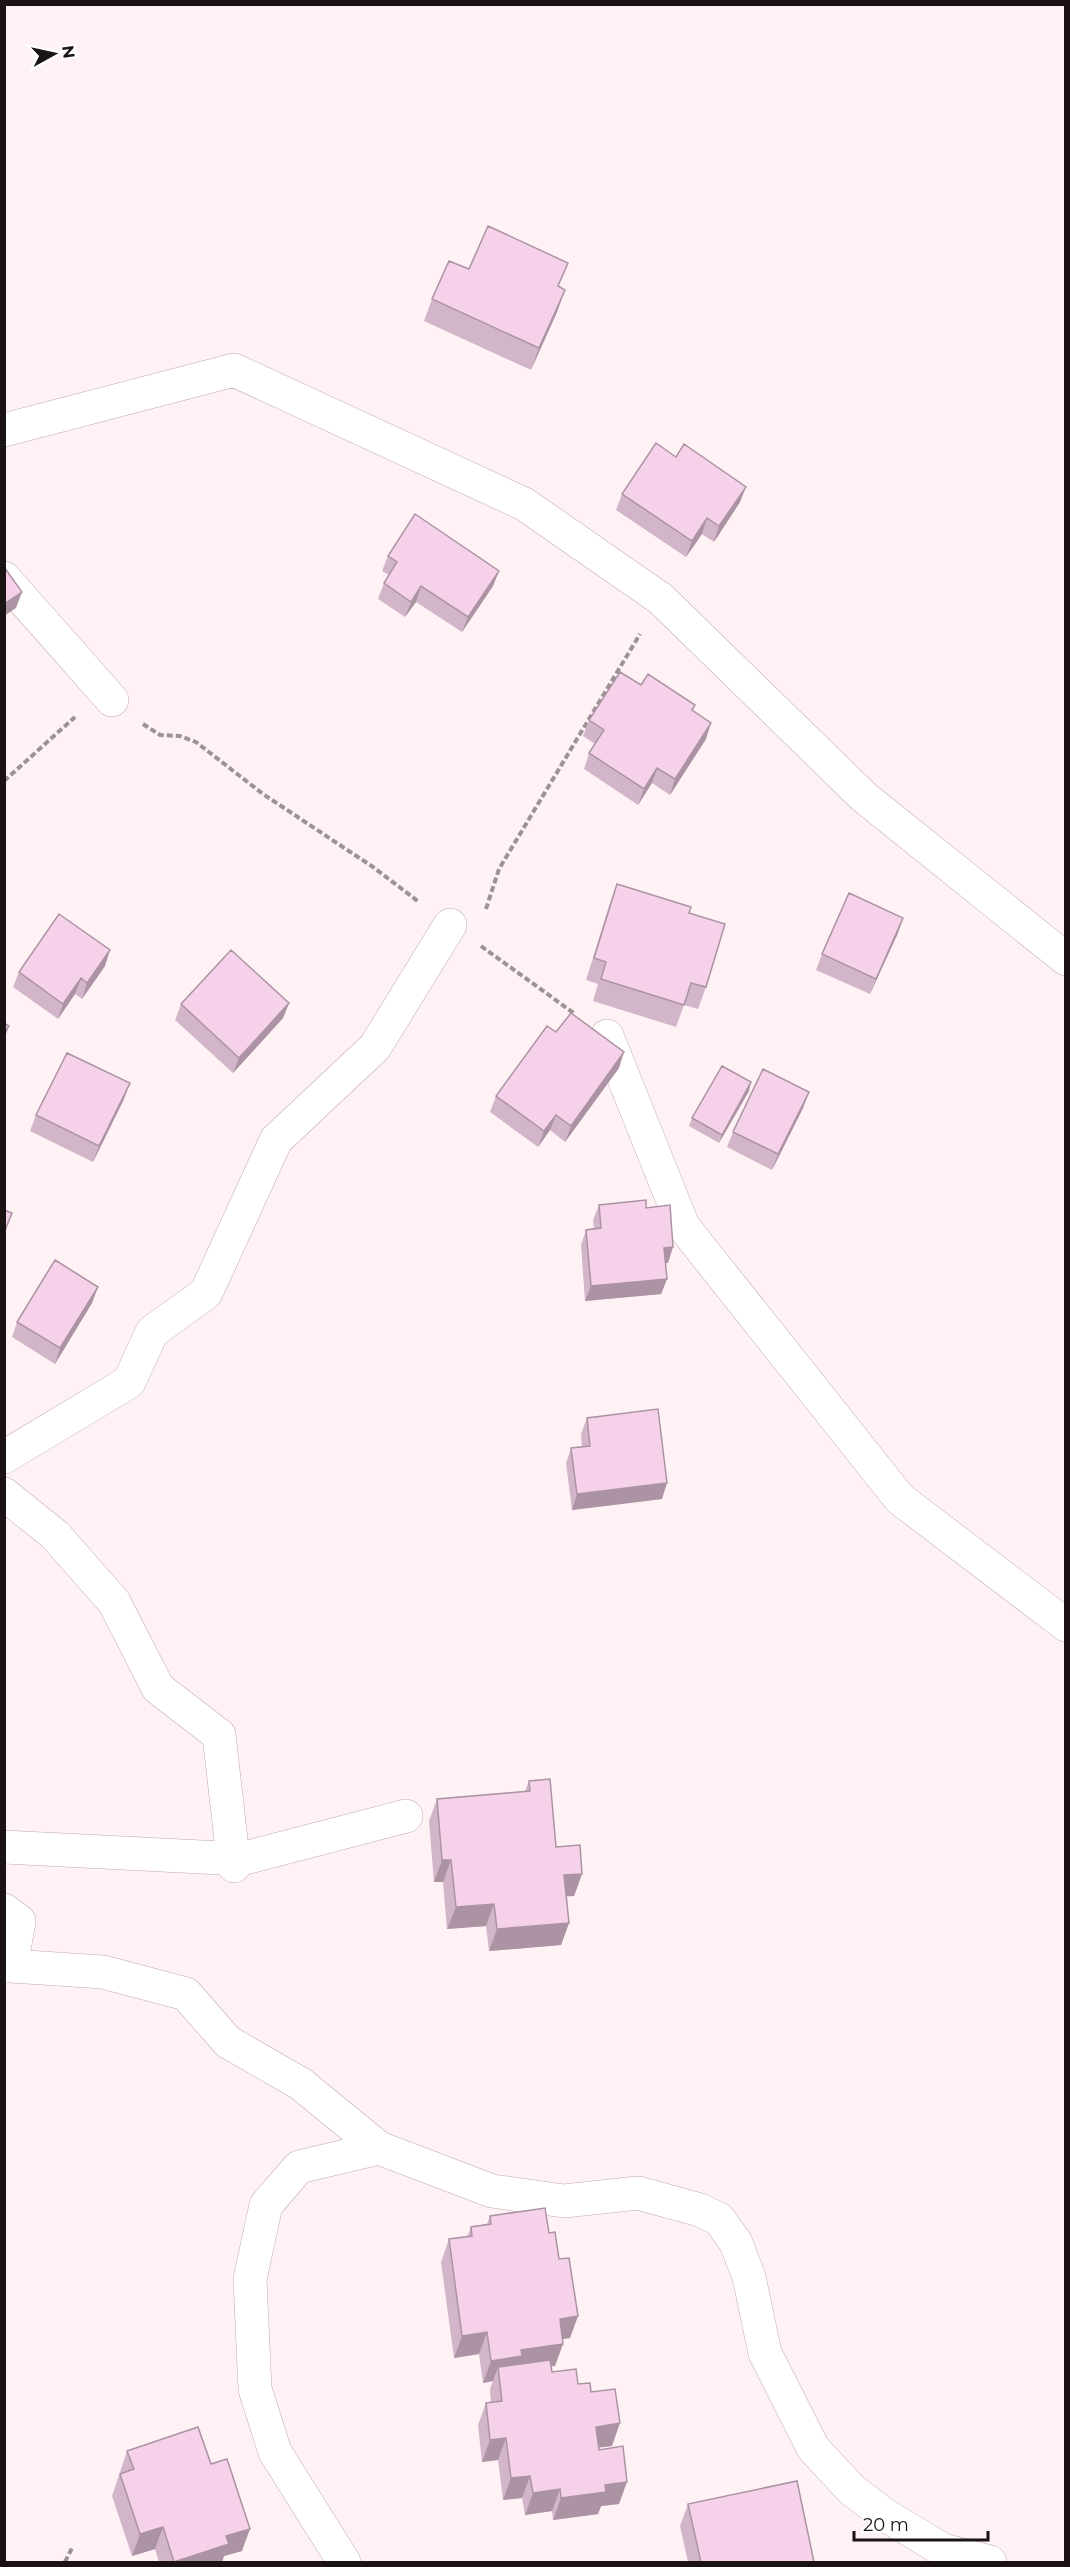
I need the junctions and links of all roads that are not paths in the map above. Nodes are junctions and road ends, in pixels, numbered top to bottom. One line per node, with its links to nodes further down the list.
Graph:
1 (4, 430): 5 (street)
2 (4, 578): 3 (street)
3 (112, 700)
4 (450, 925): 7 (street)
5 (1065, 959)
6 (607, 1036): 9 (street)
7 (4, 1457)
8 (4, 1494): 12 (street)
9 (1065, 1625)
10 (406, 1816): 12 (street)
11 (4, 1846): 12 (street)
12 (233, 1862)
13 (4, 1910): 14 (street)
14 (379, 2148): 15 (street); 16 (street)
15 (344, 2562)
16 (990, 2562)

